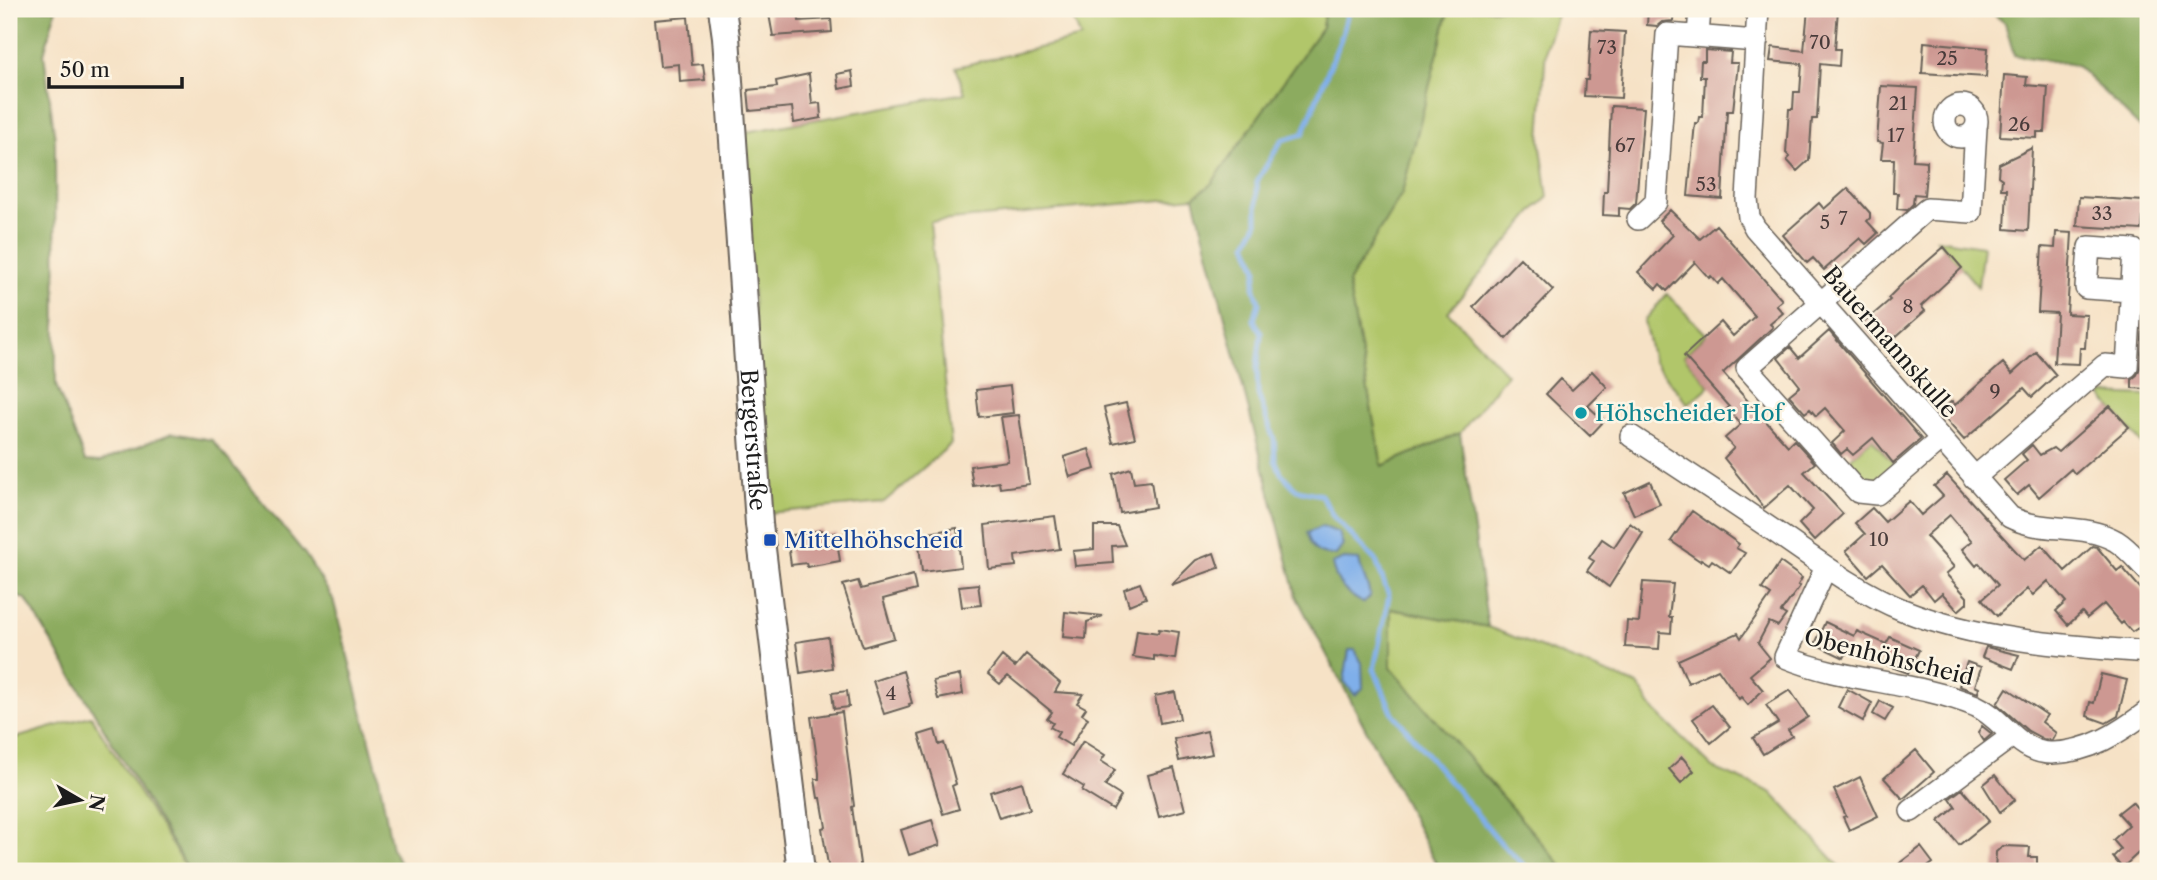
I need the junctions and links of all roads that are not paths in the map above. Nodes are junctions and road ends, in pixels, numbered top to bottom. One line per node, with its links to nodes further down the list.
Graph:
1 (722, 9): 19 (street, Bergerstraße)
2 (1700, 9): 4 (street)
3 (1758, 9): 5 (street, Bauermannskulle)
4 (1698, 36): 5 (street); 7 (street)
5 (1757, 41): 9 (street, Bauermannskulle)
6 (1976, 128): 9 (street)
7 (1638, 219)
8 (2131, 291): 12 (street)
9 (1820, 301): 11 (street, Bauermannskulle); 11 (street)
10 (1631, 436): 13 (street)
11 (1940, 440): 12 (street, Bauermannskulle)
12 (1974, 478): 14 (street, Bauermannskulle)
13 (1826, 567): 15 (street); 17 (street, Obenhöhscheid)
14 (2148, 571)
15 (2148, 652)
16 (2148, 711): 17 (street, Obenhöhscheid)
17 (2012, 736): 18 (street)
18 (1911, 811)
19 (800, 871)

